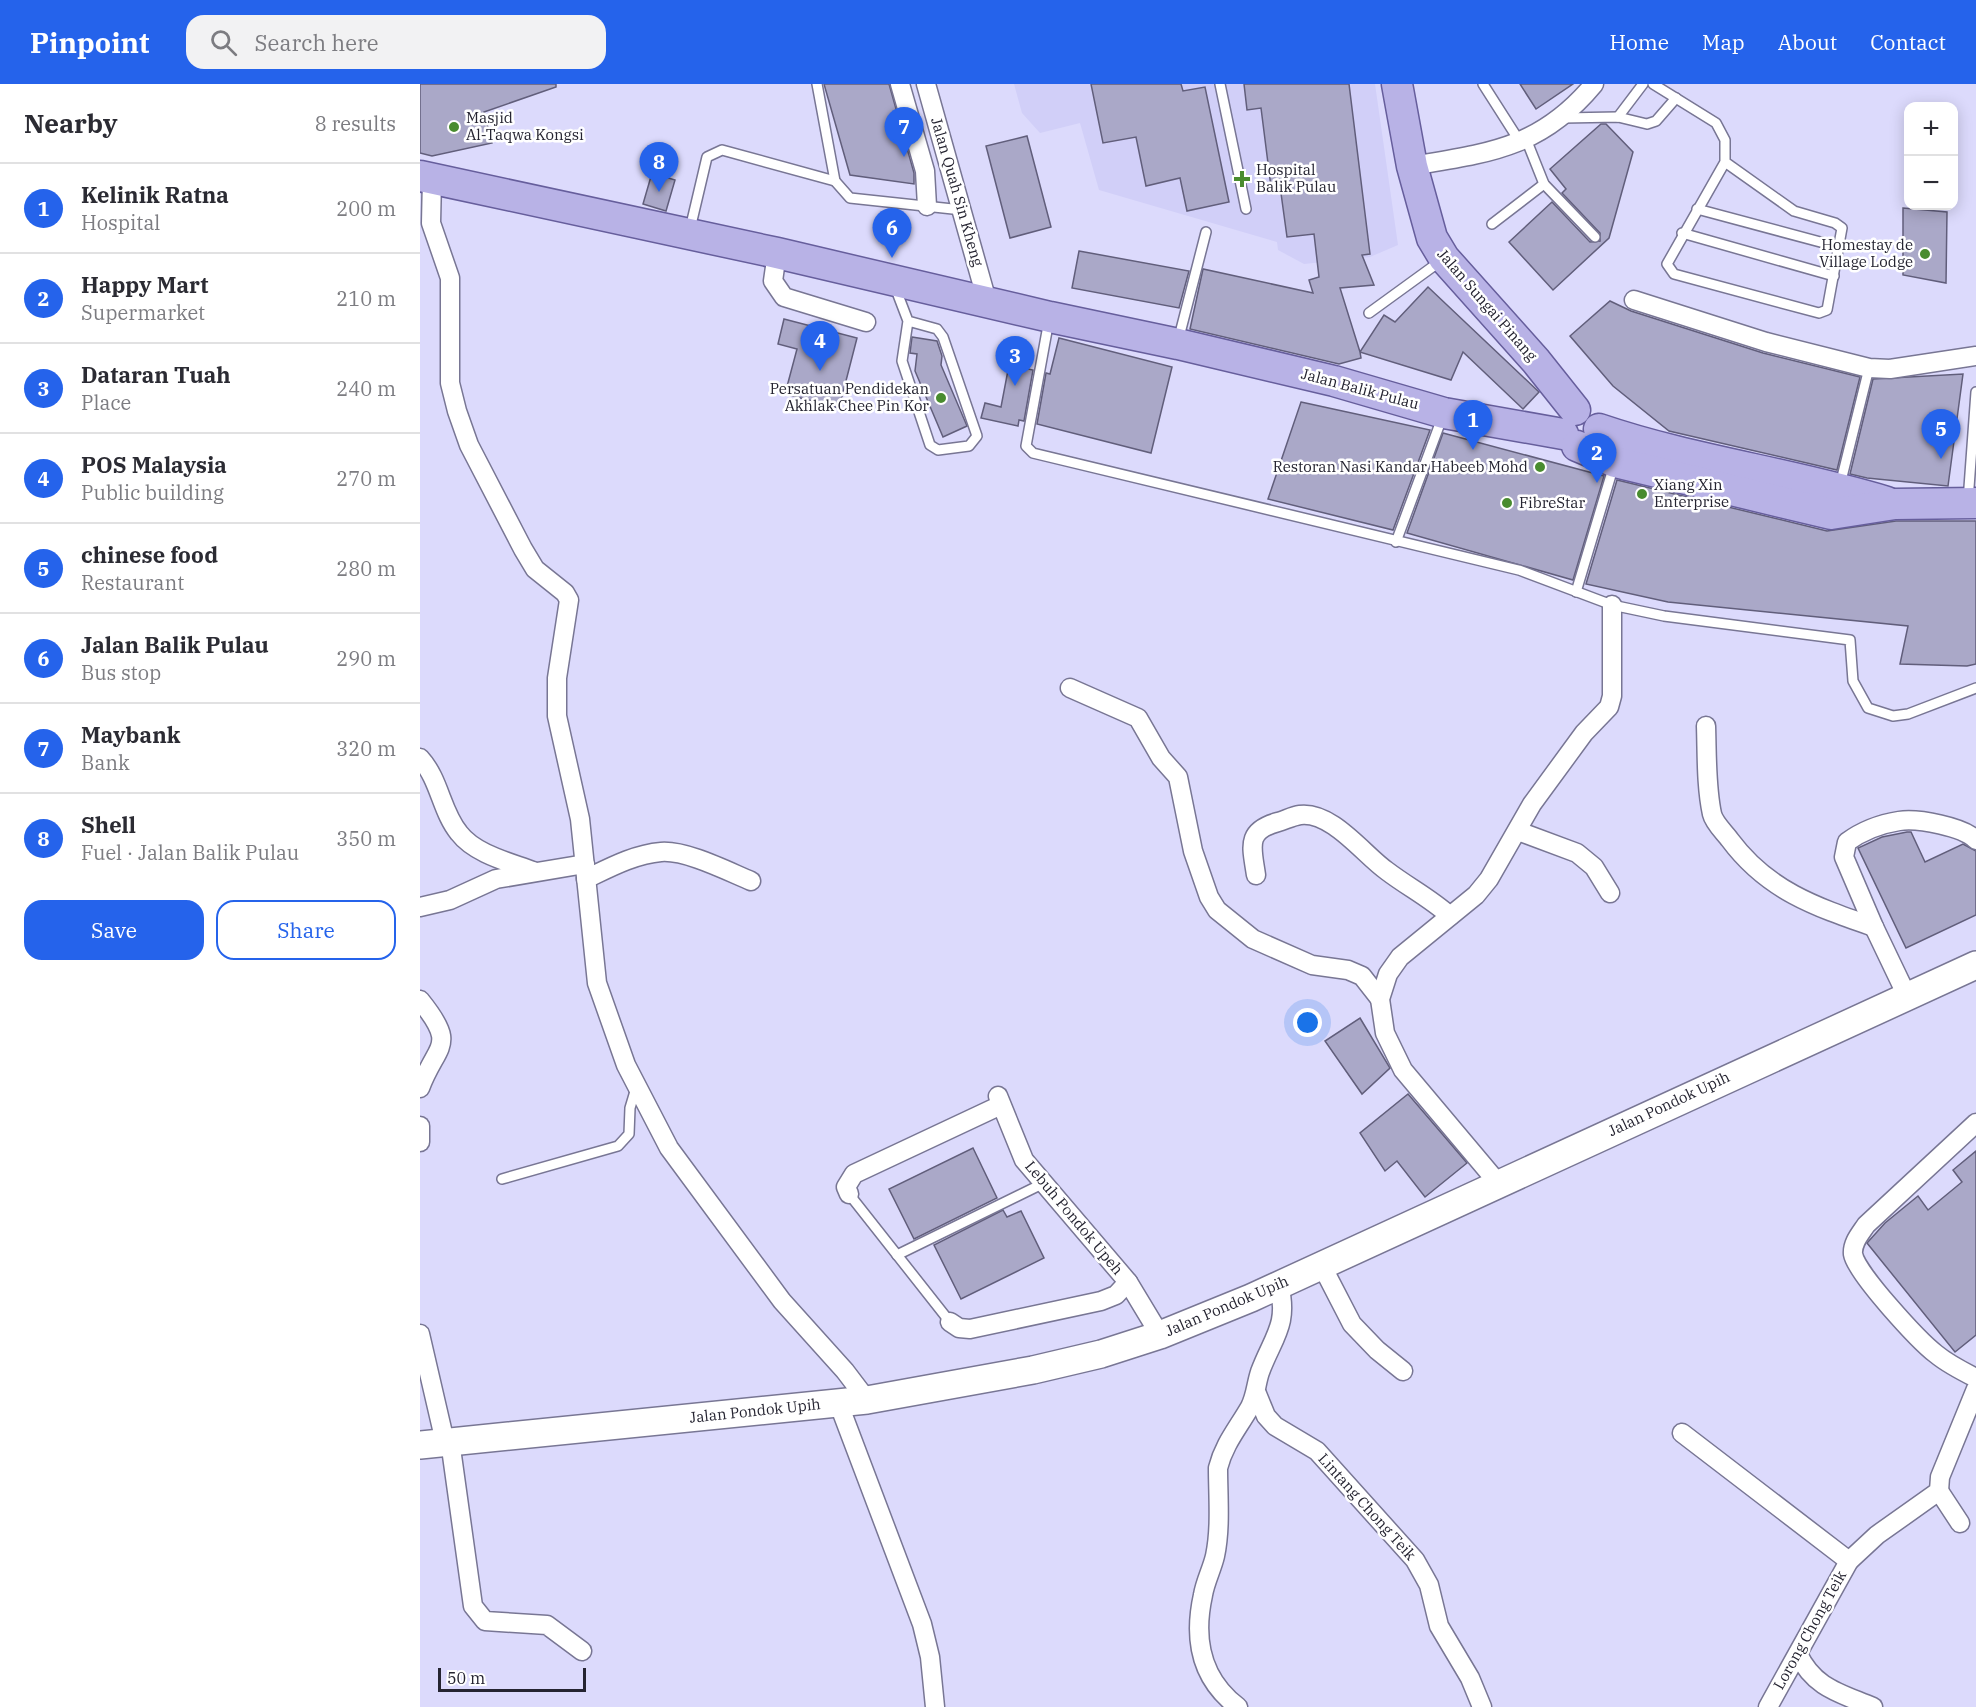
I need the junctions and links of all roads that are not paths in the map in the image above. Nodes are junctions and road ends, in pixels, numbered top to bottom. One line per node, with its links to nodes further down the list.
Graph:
1 (817, 84): 17 (lane)
2 (900, 84): 19 (street)
3 (926, 84): 22 (street, Jalan Quah Sin Kheng)
4 (1220, 84): 21 (lane)
5 (1397, 84): 15 (main road, Jalan Sungai Pinang)
6 (1483, 84): 13 (lane)
7 (1594, 84): 12 (street)
8 (1643, 84): 11 (lane)
9 (1653, 84): 10 (lane)
10 (1676, 98): 11 (lane); 14 (lane)
11 (1618, 117): 12 (lane)
12 (1563, 118): 13 (street)
13 (1523, 141): 15 (street); 18 (lane)
14 (1725, 162): 20 (lane); 28 (lane)
15 (1412, 166): 30 (main road, Jalan Sungai Pinang)
16 (426, 178): 25 (main road, Jalan Balik Pulau); 60 (street)
17 (835, 181): 19 (lane); 25 (lane)
18 (1545, 184): 23 (lane); 27 (lane)
19 (927, 206): 22 (lane)
20 (1696, 208): 26 (lane); 28 (lane)
21 (1246, 209)
22 (962, 210): 34 (street, Jalan Quah Sin Kheng)
23 (1492, 224)
24 (1206, 232): 39 (lane)
25 (689, 234): 29 (main road, Jalan Balik Pulau)
26 (1682, 234): 31 (lane); 31 (lane)
27 (1595, 237)
28 (1839, 247): 31 (lane)
29 (777, 253): 32 (main road, Jalan Balik Pulau); 38 (street)
30 (1444, 258): 35 (lane); 45 (main road, Jalan Sungai Pinang)
31 (1834, 276)
32 (893, 280): 34 (main road, Jalan Balik Pulau); 37 (lane)
33 (1634, 300): 41 (street)
34 (987, 301): 36 (main road, Jalan Balik Pulau)
35 (1369, 313)
36 (1050, 317): 39 (main road, Jalan Balik Pulau); 51 (lane)
37 (908, 321): 37 (lane)
38 (866, 322)
39 (1178, 344): 44 (main road, Jalan Balik Pulau)
40 (1976, 356): 41 (street)
41 (1869, 368): 48 (lane)
42 (1976, 392): 43 (lane)
43 (1975, 408): 46 (lane)
44 (1443, 413): 45 (main road, Jalan Balik Pulau); 51 (lane)
45 (1579, 430): 47 (main road, Jalan Balik Pulau); 48 (main road, Jalan Balik Pulau)
46 (1974, 455): 49 (lane)
47 (1615, 462): 50 (main road, Jalan Balik Pulau); 52 (lane)
48 (1839, 487): 50 (main road, Jalan Balik Pulau)
49 (1972, 503): 50 (main road, Jalan Balik Pulau)
50 (1895, 504)
51 (1396, 542): 52 (lane)
52 (1576, 592): 53 (lane)
53 (1612, 605): 55 (lane); 58 (street)
54 (1070, 688): 70 (street)
55 (1976, 688)
56 (1706, 726): 67 (street)
57 (420, 758): 61 (street)
58 (1518, 831): 64 (street); 66 (street)
59 (1976, 840): 67 (street)
60 (585, 871): 61 (street); 63 (street); 72 (street)
61 (535, 872): 65 (street)
62 (1256, 875): 66 (street)
63 (751, 880)
64 (1610, 893)
65 (420, 908)
66 (1450, 916): 70 (street)
67 (1874, 927): 69 (street)
68 (1976, 965): 69 (main road, Jalan Pondok Upih)
69 (1907, 996): 78 (main road, Jalan Pondok Upih)
70 (1380, 999): 78 (street)
71 (420, 1000): 73 (street)
72 (636, 1086): 77 (lane); 92 (street)
73 (420, 1088)
74 (1976, 1124): 89 (street)
75 (420, 1126): 76 (street)
76 (420, 1142)
77 (502, 1179)
78 (1498, 1183): 82 (main road, Jalan Pondok Upih)
79 (1042, 1184): 80 (street, Lebuh Pondok Upeh); 81 (lane); 83 (street, Lebuh Pondok Upeh)
80 (849, 1194): 81 (lane)
81 (897, 1255): 85 (lane)
82 (1321, 1264): 84 (main road, Jalan Pondok Upih); 88 (street)
83 (1128, 1281): 85 (street); 87 (street, Lebuh Pondok Upeh)
84 (1279, 1286): 87 (main road, Jalan Pondok Upih); 91 (street)
85 (950, 1322)
86 (420, 1334): 95 (street)
87 (1160, 1335): 92 (main road, Jalan Pondok Upih)
88 (1403, 1371)
89 (1976, 1378)
90 (1976, 1389): 96 (street)
91 (1257, 1394): 102 (street); 103 (street, Lintang Chong Teik)
92 (867, 1400): 93 (main road, Jalan Pondok Upih)
93 (838, 1402): 95 (main road, Jalan Pondok Upih); 101 (street)
94 (1682, 1433): 98 (street)
95 (438, 1442): 99 (street)
96 (1939, 1491): 97 (street); 98 (street, Lorong Chong Teik)
97 (1960, 1523)
98 (1849, 1561): 100 (street, Lorong Chong Teik)
99 (582, 1651)
100 (1798, 1654): 104 (street, Lorong Chong Teik); 105 (street)
101 (935, 1707)
102 (1238, 1707)
103 (1482, 1707)
104 (1768, 1707)
105 (1873, 1707)

